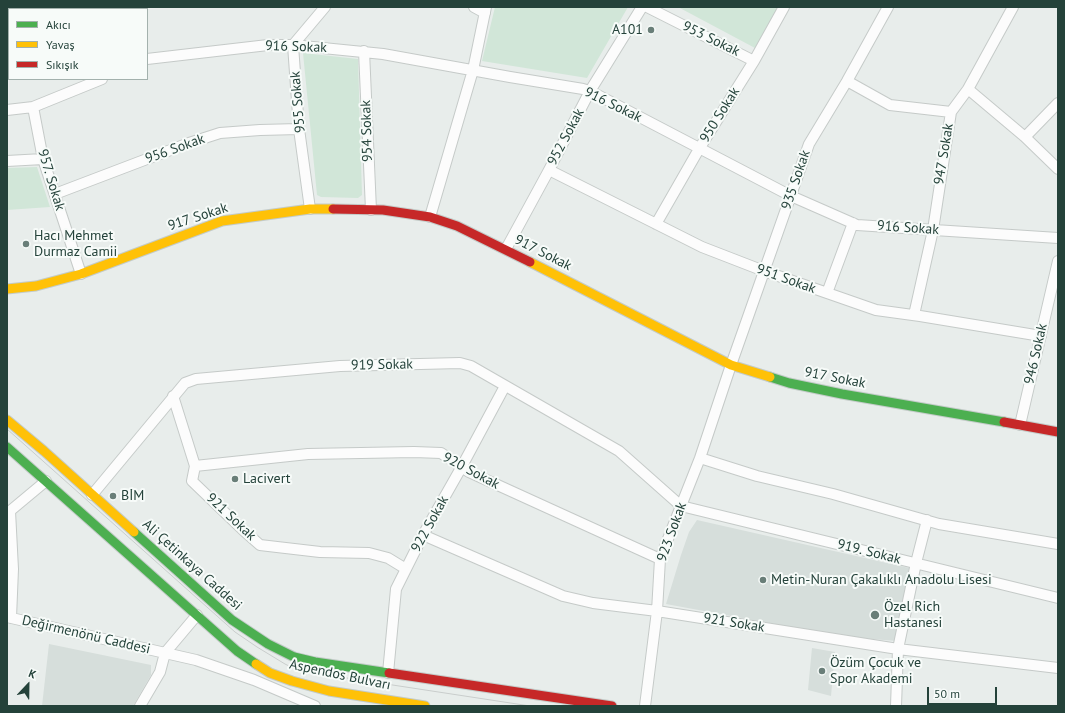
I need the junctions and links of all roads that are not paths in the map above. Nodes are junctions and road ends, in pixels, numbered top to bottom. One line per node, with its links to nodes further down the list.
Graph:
1 (324, 7): 9 (street)
2 (474, 7): 8 (street)
3 (642, 7): 17 (street, 952 Sokak)
4 (647, 7): 12 (street, 953 Sokak)
5 (784, 7): 12 (street, 950 Sokak)
6 (888, 7): 15 (street, 935 Sokak)
7 (1013, 7): 16 (street, 947 Sokak)
8 (485, 10): 13 (street)
9 (293, 45): 10 (street, 916 Sokak); 11 (street, 916 Sokak); 22 (street, 955 Sokak)
10 (364, 51): 13 (street, 916 Sokak); 32 (street, 954 Sokak)
11 (148, 58)
12 (754, 60): 24 (street, 950 Sokak)
13 (472, 70): 17 (street, 916 Sokak); 33 (street)
14 (100, 80): 19 (street)
15 (847, 81): 21 (street); 30 (street, 935 Sokak)
16 (968, 89): 21 (street, 947 Sokak); 23 (street)
17 (590, 92): 24 (street, 916 Sokak); 28 (street, 952 Sokak)
18 (1058, 103): 23 (street)
19 (33, 107): 20 (street); 25 (street, 957. Sokak)
20 (7, 110)
21 (951, 112): 36 (street, 947 Sokak)
22 (299, 129): 29 (street, 956 Sokak); 31 (street, 955 Sokak)
23 (1025, 137): 27 (street)
24 (700, 149): 30 (street, 916 Sokak); 35 (street, 950 Sokak)
25 (43, 159): 26 (street); 29 (street, 957. Sokak)
26 (7, 161)
27 (1058, 168)
28 (549, 170): 35 (street, 951 Sokak); 38 (street, 952 Sokak)
29 (55, 194): 41 (street, 957. Sokak)
30 (791, 196): 34 (street, 916 Sokak); 40 (street, 935 Sokak)
31 (310, 209): 32 (main road, 917 Sokak); 41 (main road, 917 Sokak)
32 (371, 210): 33 (main road, 917 Sokak)
33 (430, 217): 38 (main road, 917 Sokak)
34 (853, 223): 36 (street, 916 Sokak); 43 (street)
35 (656, 224): 40 (street, 951 Sokak)
36 (933, 230): 37 (street, 916 Sokak); 44 (street, 947 Sokak)
37 (1058, 238)
38 (506, 249): 46 (main road, 917 Sokak)
39 (1058, 261): 45 (street, 946 Sokak)
40 (764, 272): 43 (street, 951 Sokak); 46 (street, 935 Sokak)
41 (81, 274): 42 (main road, 917 Sokak)
42 (7, 289)
43 (827, 293): 44 (street, 951 Sokak)
44 (914, 315): 45 (street, 951 Sokak)
45 (1040, 336): 50 (street, 946 Sokak)
46 (731, 365): 50 (main road, 917 Sokak); 53 (street, 923 Sokak)
47 (506, 386): 48 (street, 919 Sokak); 55 (street, 922 Sokak); 58 (street, 919 Sokak)
48 (173, 396): 54 (street, 921 Sokak); 57 (street, 919 Sokak)
49 (7, 420): 57 (main road, Ali Çetinkaya Caddesi)
50 (1020, 425): 51 (main road, 917 Sokak)
51 (1058, 432)
52 (7, 447): 56 (main road, Aspendos Bulvarı)
53 (700, 458): 58 (street, 923 Sokak); 60 (street)
54 (195, 466): 55 (street, 920 Sokak); 65 (street, 921 Sokak)
55 (461, 468): 61 (street, 922 Sokak); 63 (street, 920 Sokak)
56 (46, 481): 59 (street); 68 (main road, Aspendos Bulvarı)
57 (92, 495): 73 (main road, Ali Çetinkaya Caddesi)
58 (681, 506): 63 (street, 923 Sokak); 64 (street, 919. Sokak)
59 (8, 511): 69 (street)
60 (927, 520): 62 (street); 64 (street)
61 (423, 535): 65 (street, 922 Sokak); 67 (street, 921 Sokak)
62 (1058, 544)
63 (660, 559): 67 (street, 923 Sokak)
64 (916, 563): 66 (street, 919. Sokak); 70 (street)
65 (406, 569): 73 (street, 922 Sokak)
66 (1058, 598)
67 (657, 611): 70 (street, 921 Sokak); 78 (street, 923 Sokak)
68 (197, 615): 71 (street); 76 (main road, Aspendos Bulvarı)
69 (9, 617): 71 (street, Değirmenönü Caddesi)
70 (898, 649): 72 (street, 921 Sokak); 79 (street)
71 (165, 653): 74 (street); 75 (street, Değirmenönü Caddesi)
72 (1058, 668)
73 (388, 673): 77 (main road, Aspendos Bulvarı)
74 (144, 705)
75 (315, 706)
76 (425, 706)
77 (612, 706)
78 (645, 706)
79 (896, 706)

